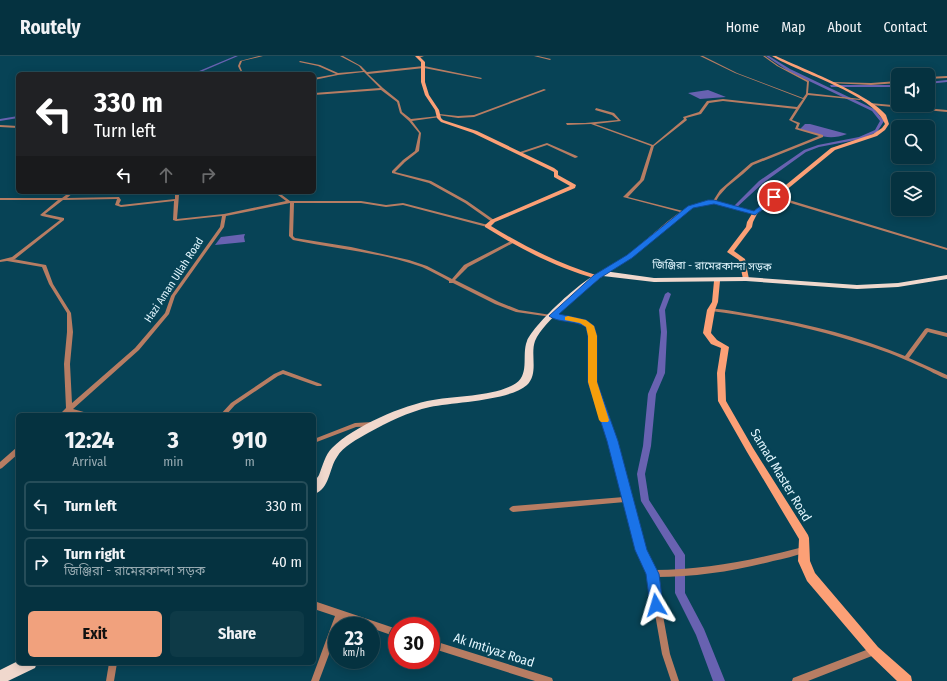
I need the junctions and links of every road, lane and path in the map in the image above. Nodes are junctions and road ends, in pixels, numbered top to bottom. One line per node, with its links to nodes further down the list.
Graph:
1 (257, 56): 2 (street); 12 (street)
2 (262, 56)
3 (341, 56): 13 (street)
4 (420, 56): 11 (street)
5 (535, 56): 9 (street)
6 (701, 56): 25 (street)
7 (764, 56): 24 (street)
8 (774, 56): 19 (street)
9 (550, 59)
10 (300, 62): 14 (street)
11 (424, 67): 13 (street); 16 (street); 31 (street)
12 (243, 72)
13 (366, 72): 14 (street); 21 (street)
14 (338, 74): 18 (street)
15 (947, 77): 17 (street)
16 (481, 78)
17 (935, 78)
18 (316, 79)
19 (831, 83): 20 (street); 26 (street)
20 (891, 83)
21 (382, 88): 23 (street); 32 (street)
22 (545, 90): 31 (street)
23 (316, 94)
24 (807, 94): 25 (street); 26 (street)
25 (804, 99): 28 (street)
26 (860, 99): 27 (street)
27 (871, 104): 30 (street); 43 (street)
28 (797, 108): 37 (street); 48 (street)
29 (596, 109): 34 (street)
30 (947, 111)
31 (439, 116): 32 (street); 38 (street)
32 (410, 120): 52 (street)
33 (567, 124): 34 (street)
34 (592, 124): 37 (street)
35 (0, 126): 36 (street)
36 (16, 127)
37 (653, 146): 49 (street)
38 (519, 153): 39 (street); 52 (street)
39 (576, 157)
40 (69, 194): 45 (street)
41 (175, 194): 46 (street)
42 (279, 194): 47 (street)
43 (774, 197): 50 (street); 55 (street)
44 (0, 199): 45 (street)
45 (62, 199): 46 (street); 56 (street)
46 (176, 200): 51 (street)
47 (290, 202): 51 (street); 53 (street); 62 (street)
48 (714, 202): 49 (street); 50 (street)
49 (682, 212): 58 (street)
50 (755, 213): 60 (street)
51 (224, 215): 69 (street, Hazi Aman Ullah Road)
52 (493, 221): 53 (street)
53 (487, 226): 54 (street)
54 (512, 242): 58 (street); 62 (street)
55 (947, 249)
56 (8, 260): 57 (street); 69 (street)
57 (0, 261)
58 (600, 275): 61 (main road, জিঞ্জিরা - রামেরকান্দা সড়ক); 64 (main road)
59 (947, 277): 60 (main road, জিঞ্জিরা - রামেরকান্দা সড়ক)
60 (746, 279): 61 (main road, জিঞ্জিরা - রামেরকান্দা সড়ক)
61 (717, 281): 63 (street, Samad Master Road)
62 (451, 282): 64 (street)
63 (711, 310): 66 (street); 80 (street, Samad Master Road)
64 (553, 316): 73 (main road); 78 (street)
65 (947, 334): 66 (street)
66 (906, 358): 67 (street)
67 (947, 378)
68 (319, 385): 72 (street)
69 (69, 410): 70 (street, Hazi Aman Ullah Road); 71 (street)
70 (65, 413)
71 (81, 413)
72 (225, 413)
73 (376, 424): 74 (street); 77 (main road)
74 (316, 440)
75 (16, 452): 76 (street)
76 (0, 466)
77 (316, 487)
78 (629, 499): 79 (street); 81 (street)
79 (512, 509)
80 (803, 550): 81 (street); 86 (street, Samad Master Road)
81 (652, 574): 93 (street)
82 (316, 606): 83 (street)
83 (340, 614): 84 (street); 91 (street)
84 (388, 629)
85 (440, 647): 92 (street, Ak Imtiyaz Road)
86 (874, 650): 94 (street); 95 (street, Samad Master Road)
87 (26, 665): 89 (main road)
88 (113, 665): 90 (street)
89 (0, 677)
90 (110, 681)
91 (315, 681)
92 (549, 681)
93 (675, 681)
94 (796, 681)
95 (906, 681)

